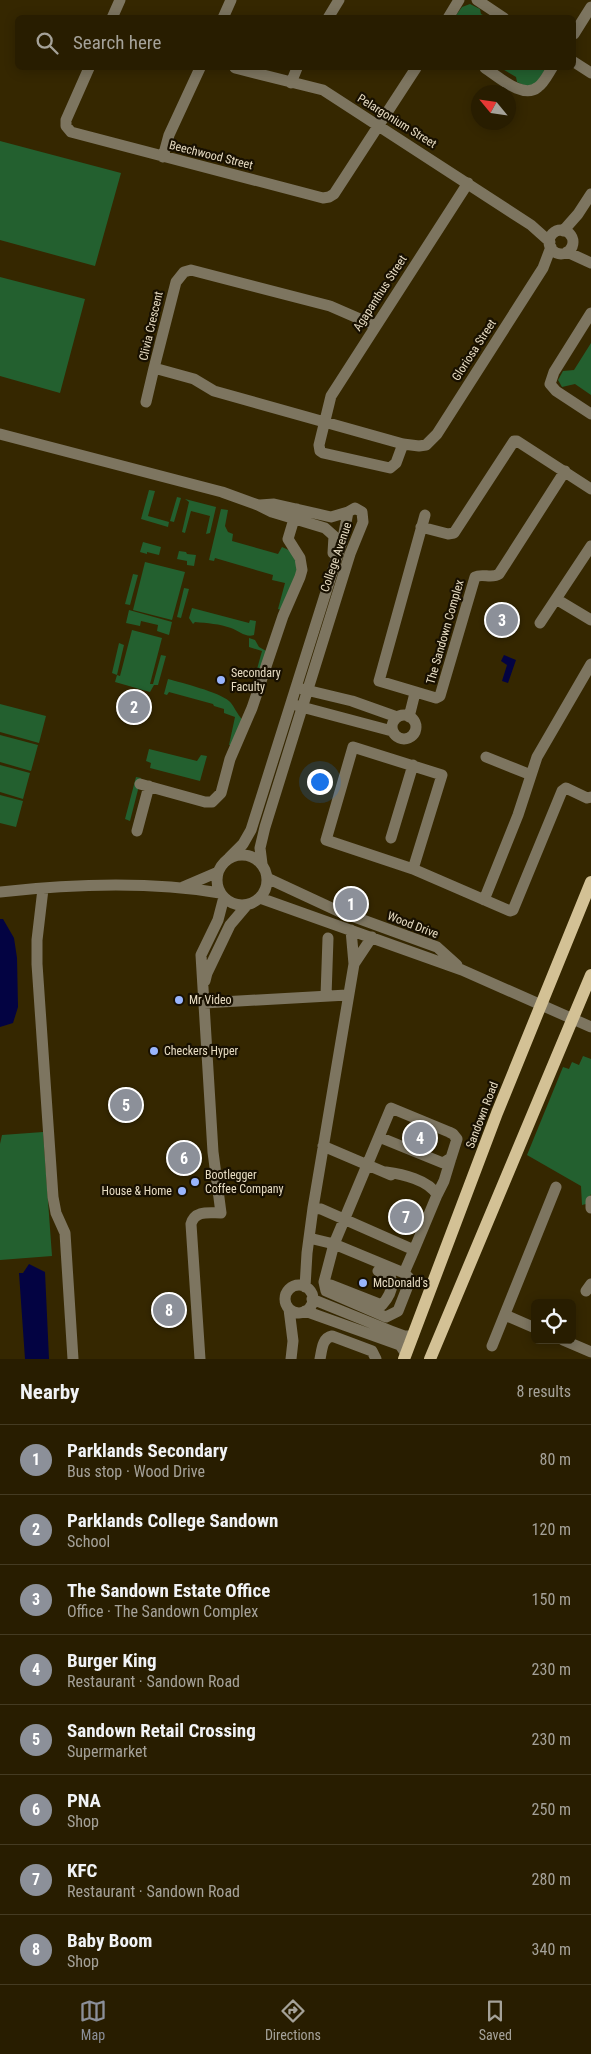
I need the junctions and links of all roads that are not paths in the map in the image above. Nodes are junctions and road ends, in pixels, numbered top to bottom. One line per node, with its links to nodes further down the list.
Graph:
1 (120, 0): 7 (street)
2 (231, 0): 8 (street)
3 (459, 0): 10 (street)
4 (477, 0): 11 (street)
5 (334, 2): 9 (street)
6 (591, 7): 12 (street)
7 (113, 15)
8 (224, 15)
9 (329, 15)
10 (450, 15)
11 (500, 15)
12 (576, 31)
13 (576, 63): 21 (street)
14 (89, 70): 24 (street, Beechwood Street)
15 (199, 70): 24 (street)
16 (242, 70): 22 (street, Pelargonium Street)
17 (296, 70): 22 (street)
18 (415, 70): 23 (street, Beechwood Street)
19 (488, 70): 20 (street)
20 (551, 70)
21 (591, 72)
22 (291, 83): 23 (street, Pelargonium Street)
23 (378, 126): 24 (street, Beechwood Street); 25 (street, Pelargonium Street)
24 (163, 157)
25 (468, 183): 27 (street, Pelargonium Street); 30 (street, Agapanthus Street)
26 (591, 194): 27 (street, Gloriosa Street)
27 (561, 242): 28 (street, Pelargonium Street); 37 (street, Gloriosa Street)
28 (590, 262)
29 (591, 313): 33 (street)
30 (376, 326): 31 (street, Clivia Crescent); 34 (street, Agapanthus Street)
31 (154, 368): 32 (street); 34 (street, Clivia Crescent)
32 (146, 402)
33 (591, 414)
34 (323, 422): 36 (street, Clivia Crescent); 36 (street, Agapanthus Street)
35 (0, 434): 41 (street)
36 (403, 444): 37 (street, Clivia Crescent)
37 (426, 445)
38 (565, 471): 39 (street); 43 (street); 52 (street, The Sandown Complex)
39 (591, 489)
40 (348, 512): 41 (street); 45 (street, College Avenue); 51 (street, College Avenue)
41 (295, 514): 45 (street); 62 (street)
42 (425, 515): 43 (street, The Sandown Complex)
43 (421, 527): 52 (street, The Sandown Complex)
44 (591, 546): 46 (street)
45 (328, 580): 50 (street, College Avenue)
46 (556, 599): 47 (street); 48 (street)
47 (591, 620)
48 (540, 623)
49 (591, 664): 60 (street)
50 (295, 688): 51 (street); 53 (street, College Avenue)
51 (308, 691): 54 (street, College Avenue); 55 (street)
52 (415, 693): 55 (street, The Sandown Complex)
53 (290, 703): 54 (street); 64 (street, College Avenue)
54 (303, 707): 56 (street); 65 (street, College Avenue)
55 (403, 717): 56 (street, The Sandown Complex); 56 (street, The Sandown Complex)
56 (396, 735): 58 (street, The Sandown Complex)
57 (486, 757): 60 (street)
58 (393, 758): 59 (street); 66 (street)
59 (413, 765): 63 (street); 66 (street)
60 (531, 775): 75 (street)
61 (591, 797): 75 (street)
62 (138, 831)
63 (391, 838)
64 (229, 858): 65 (street); 67 (street)
65 (262, 864): 68 (street)
66 (413, 869): 75 (street)
67 (218, 872): 70 (street); 73 (street)
68 (267, 878): 74 (street); 81 (street, Wood Drive)
69 (591, 882): 87 (main road, Sandown Road)
70 (184, 887): 71 (street); 73 (street)
71 (42, 889): 72 (street); 120 (street)
72 (0, 892)
73 (222, 895): 76 (street); 83 (street)
74 (260, 898): 76 (street); 77 (street, Wood Drive)
75 (484, 900)
76 (247, 905): 83 (street)
77 (351, 930): 78 (street, Wood Drive); 80 (street)
78 (372, 937): 80 (street); 81 (street, Wood Drive)
79 (328, 938): 85 (street)
80 (354, 964): 84 (street)
81 (462, 970): 87 (street, Wood Drive)
82 (591, 975): 88 (main road)
83 (204, 988): 86 (street)
84 (347, 995): 85 (street); 91 (street)
85 (326, 996): 86 (street)
86 (204, 1003): 121 (street)
87 (541, 1004): 88 (street, Wood Drive); 114 (main road, Sandown Road)
88 (573, 1019): 89 (street, Wood Drive); 125 (main road)
89 (591, 1027)
90 (379, 1138): 92 (street); 92 (street); 93 (street)
91 (323, 1146): 93 (street); 98 (street)
92 (451, 1158): 96 (street)
93 (368, 1164): 94 (street); 100 (street)
94 (386, 1172): 96 (street); 101 (street)
95 (556, 1187): 112 (street)
96 (437, 1195): 104 (street)
97 (591, 1201): 99 (street)
98 (313, 1208): 100 (street); 102 (street)
99 (591, 1208)
100 (344, 1219): 101 (street); 103 (street)
101 (373, 1232): 104 (street)
102 (309, 1238): 103 (street); 108 (street)
103 (334, 1244): 105 (street); 107 (street)
104 (414, 1250): 106 (street)
105 (353, 1253): 106 (street); 107 (street)
106 (404, 1273): 107 (street)
107 (324, 1282)
108 (300, 1286): 109 (street); 110 (street)
109 (312, 1299): 111 (street); 114 (street)
110 (289, 1309): 111 (street); 115 (street)
111 (304, 1312): 115 (street); 119 (street)
112 (505, 1315): 113 (street); 117 (street)
113 (531, 1326)
114 (413, 1336): 119 (main road, Sandown Road)
115 (293, 1341): 122 (street)
116 (572, 1344): 118 (street)
117 (492, 1346)
118 (591, 1352)
119 (405, 1356)
120 (73, 1359)
121 (200, 1359)
122 (291, 1359)
123 (320, 1359): 124 (street)
124 (376, 1359)
125 (430, 1359)

